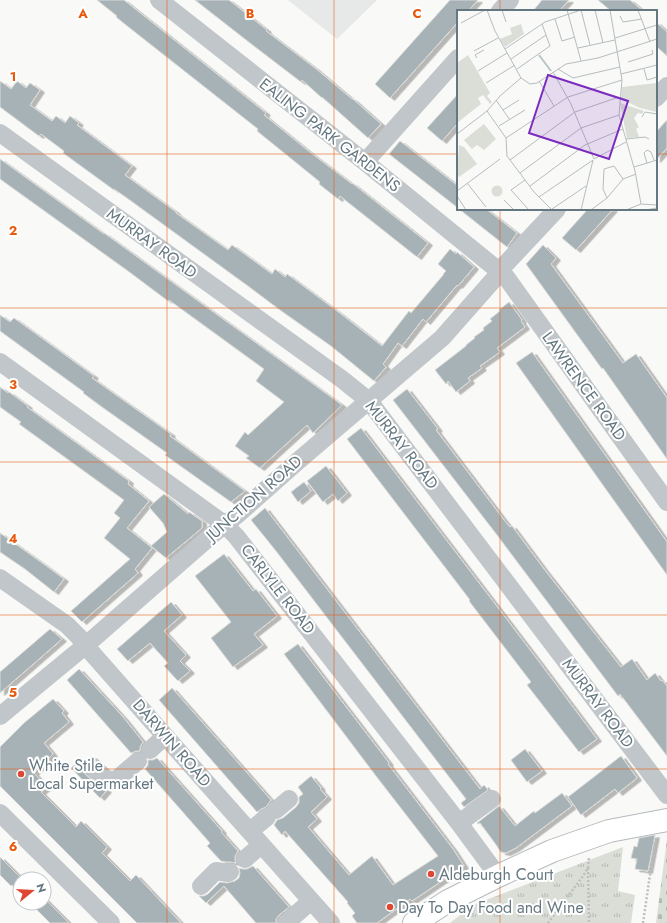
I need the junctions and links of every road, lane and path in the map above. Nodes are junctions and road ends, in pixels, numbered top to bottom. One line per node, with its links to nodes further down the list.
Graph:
1 (159, 0): 8 (street, EALING PARK GARDENS)
2 (510, 0): 3 (street)
3 (501, 10)
4 (457, 59): 8 (street)
5 (667, 86): 6 (street)
6 (657, 97)
7 (0, 133): 12 (street, MURRAY ROAD)
8 (364, 162): 10 (street, EALING PARK GARDENS)
9 (556, 210): 10 (street, JUNCTION ROAD)
10 (499, 271): 12 (street, JUNCTION ROAD); 13 (street, LAWRENCE ROAD)
11 (0, 362): 14 (street, CARLYLE ROAD)
12 (369, 401): 14 (street, JUNCTION ROAD); 20 (street, MURRAY ROAD)
13 (667, 502)
14 (224, 524): 16 (street, JUNCTION ROAD); 25 (street, CARLYLE ROAD)
15 (0, 578): 16 (street, DARWIN ROAD)
16 (86, 645): 17 (street, JUNCTION ROAD); 18 (street, DARWIN ROAD)
17 (0, 716)
18 (165, 736): 19 (street); 26 (street, DARWIN ROAD)
19 (92, 766)
20 (667, 795)
21 (492, 799): 25 (street)
22 (277, 809): 26 (street)
23 (0, 813): 33 (street)
24 (662, 821): 30 (main road); 39 (path)
25 (459, 823): 30 (street, CARLYLE ROAD)
26 (250, 831): 27 (street, DARWIN ROAD)
27 (261, 845): 28 (street); 32 (street, DARWIN ROAD)
28 (245, 859)
29 (230, 872): 31 (street)
30 (498, 876): 36 (main road)
31 (201, 886)
32 (311, 901): 34 (street); 35 (street, DARWIN ROAD)
33 (111, 923)
34 (286, 923)
35 (331, 923)
36 (414, 923)
37 (548, 923): 38 (path)
38 (589, 923)
39 (643, 923)

